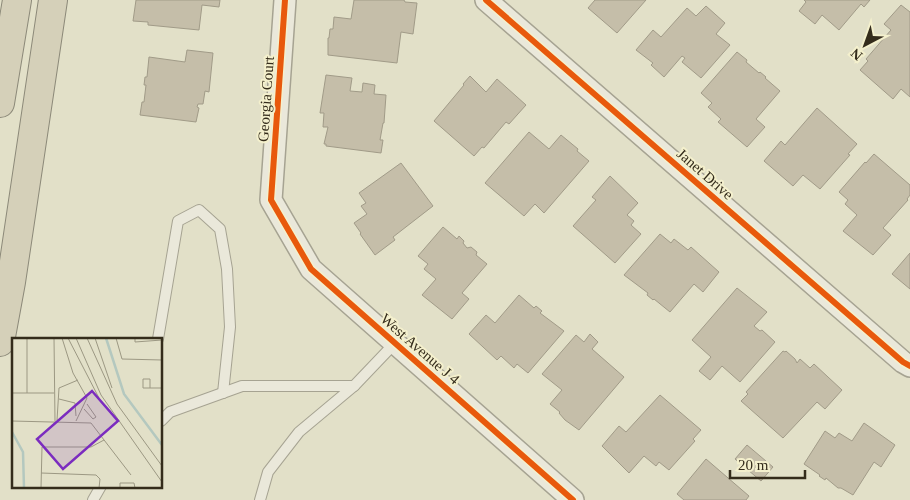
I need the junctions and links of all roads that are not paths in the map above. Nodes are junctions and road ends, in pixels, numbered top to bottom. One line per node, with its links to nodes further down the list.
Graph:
1 (17, 0): 5 (highway)
2 (53, 0): 8 (highway)
3 (286, 0): 6 (street, Georgia Court)
4 (486, 0): 10 (street, Janet Drive)
5 (0, 103)
6 (271, 200): 9 (street, West Avenue J 4)
7 (158, 338): 12 (lane)
8 (0, 342)
9 (395, 343): 11 (lane); 15 (street, West Avenue J 4)
10 (910, 366)
11 (354, 386): 12 (lane); 17 (lane)
12 (223, 393): 13 (lane)
13 (162, 420)
14 (100, 488): 16 (lane)
15 (569, 499)
16 (93, 500)
17 (260, 500)

